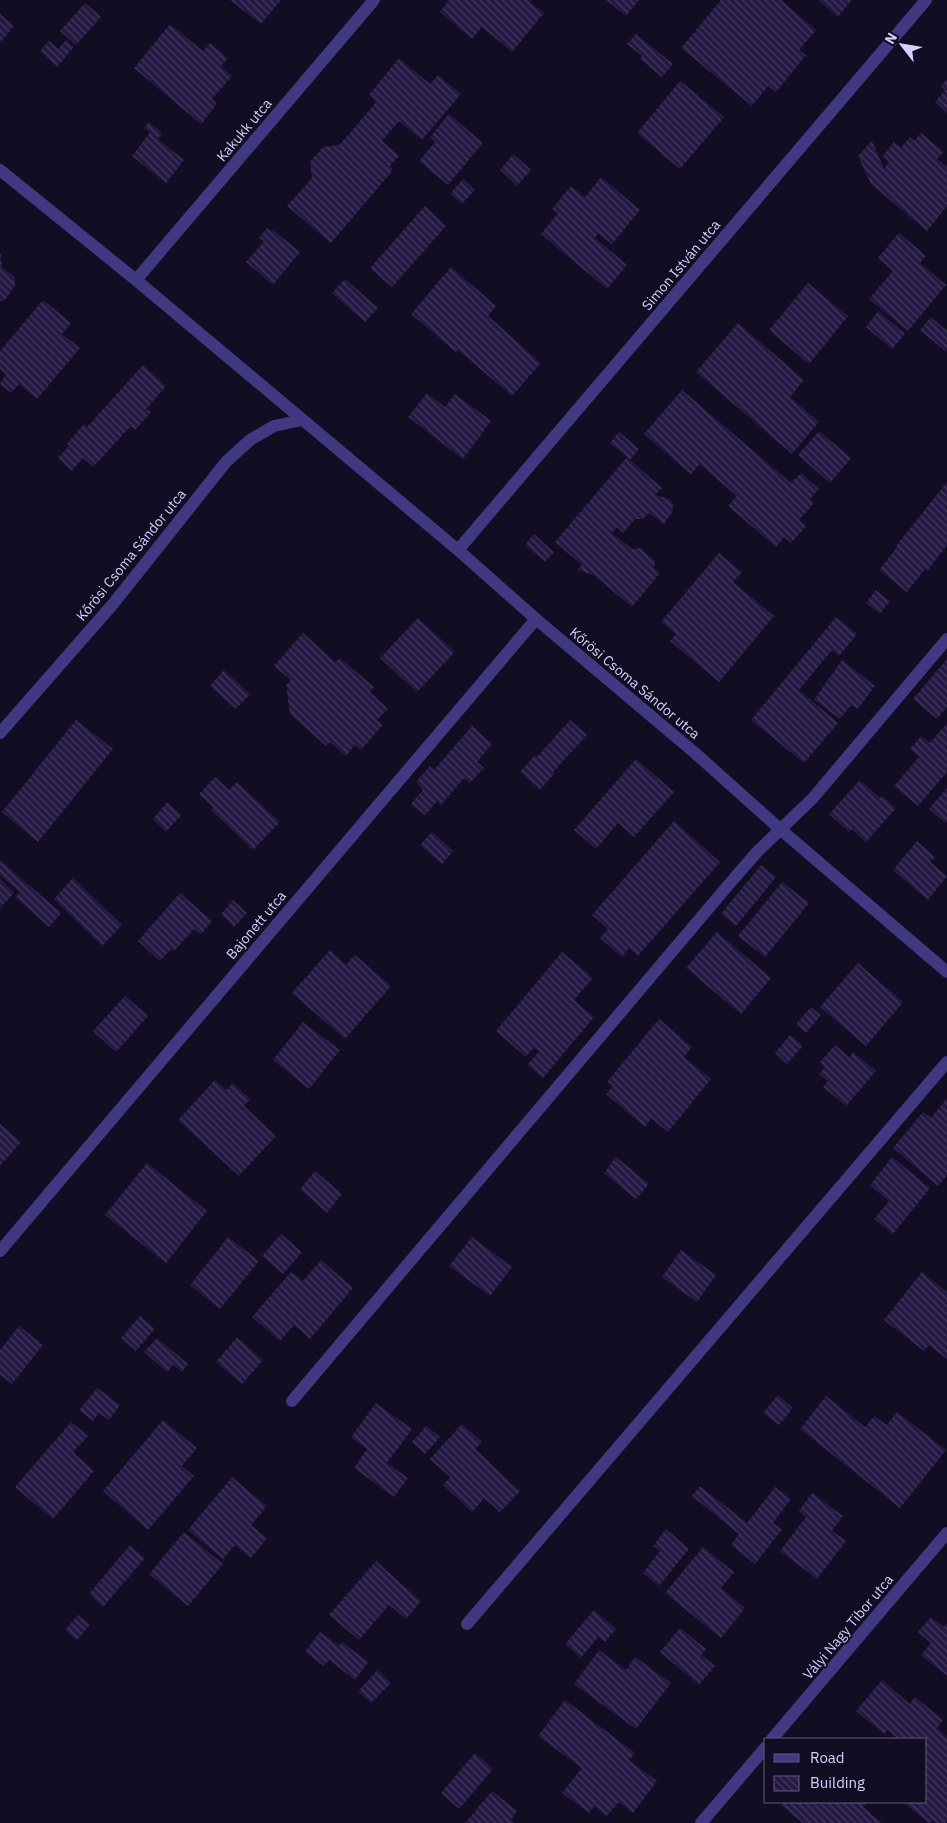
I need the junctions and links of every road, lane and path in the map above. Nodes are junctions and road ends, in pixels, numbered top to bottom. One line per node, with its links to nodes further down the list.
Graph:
1 (374, 0): 4 (street, Kakukk utca)
2 (926, 0): 6 (street, Simon István utca)
3 (0, 170): 4 (street, Kőrösi Csoma Sándor utca)
4 (136, 280): 5 (street, Kőrösi Csoma Sándor utca)
5 (302, 420): 6 (street, Kőrösi Csoma Sándor utca); 9 (street, Kőrösi Csoma Sándor utca)
6 (458, 550): 7 (street, Kőrösi Csoma Sándor utca)
7 (536, 619): 10 (street, Kőrösi Csoma Sándor utca); 13 (street, Bajonett utca)
8 (947, 639): 10 (street)
9 (0, 733)
10 (780, 829): 11 (street, Kőrösi Csoma Sándor utca); 14 (street)
11 (947, 972)
12 (947, 1062): 16 (street)
13 (0, 1251)
14 (292, 1400)
15 (947, 1533): 17 (street, Vályi Nagy Tibor utca)
16 (467, 1624)
17 (773, 1738)
18 (764, 1749): 19 (street)
19 (701, 1823)

